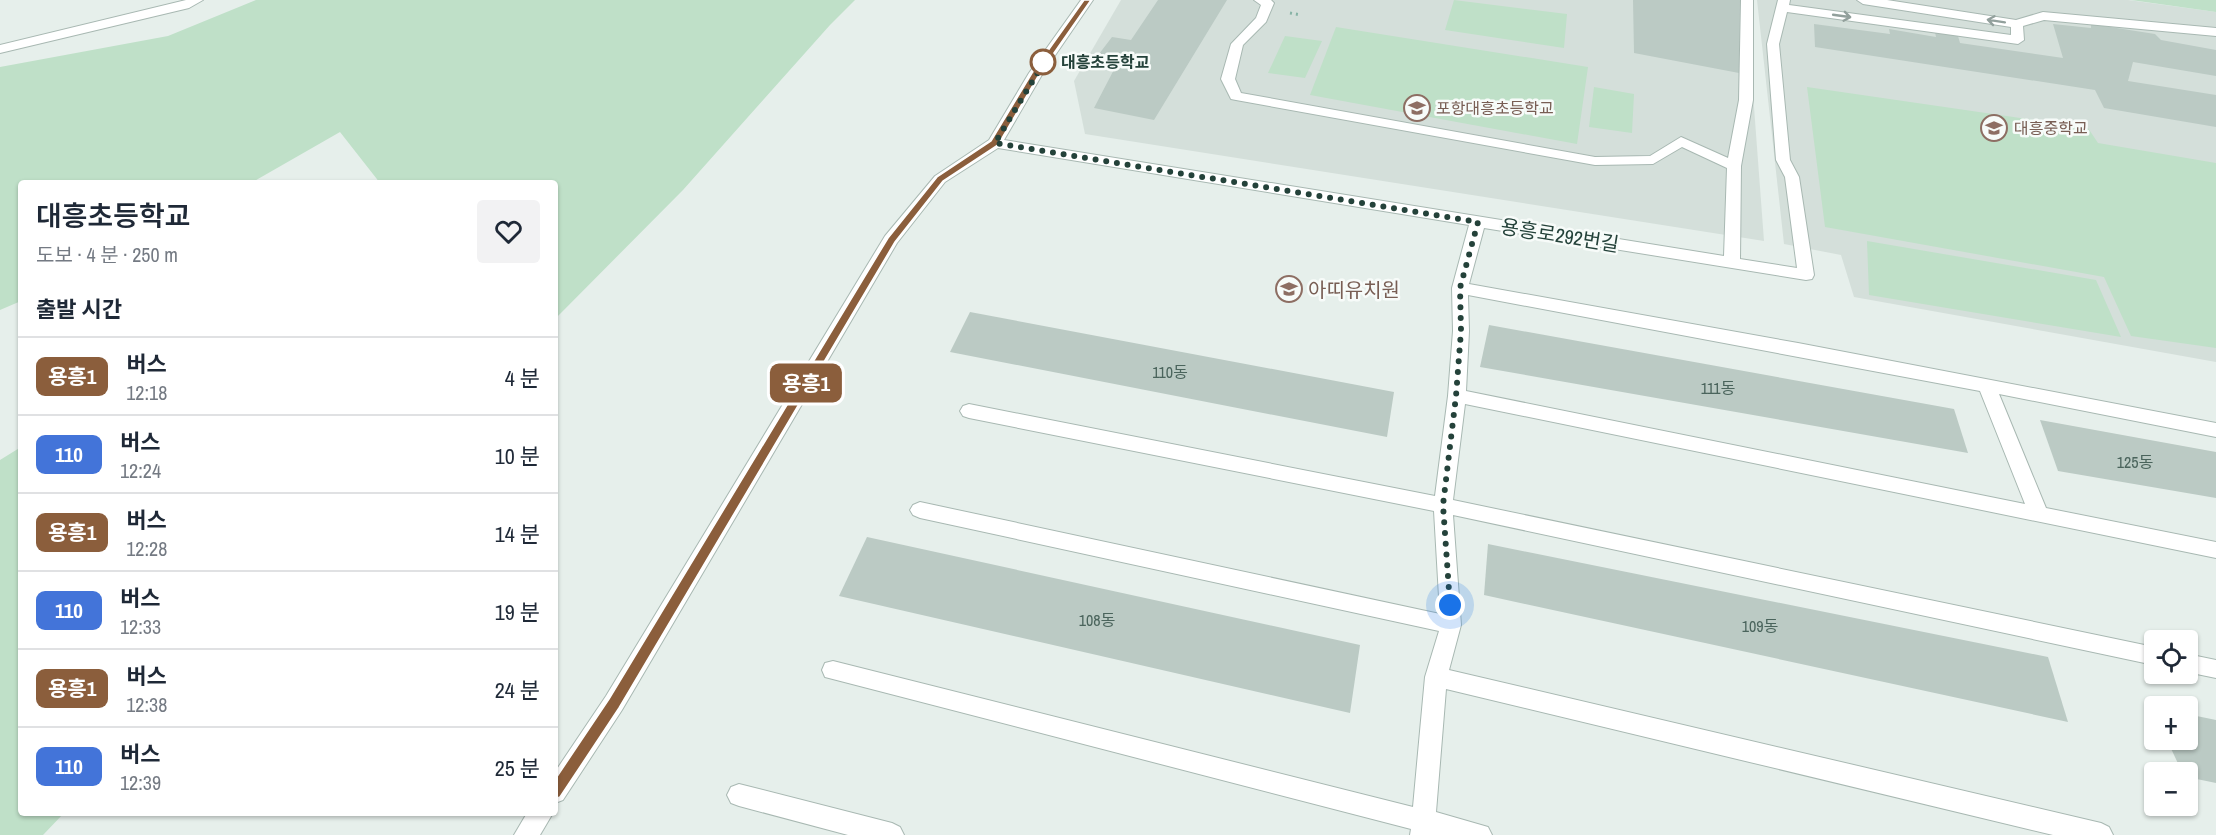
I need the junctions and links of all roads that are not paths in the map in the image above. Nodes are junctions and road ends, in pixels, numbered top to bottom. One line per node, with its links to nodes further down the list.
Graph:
1 (197, 0): 9 (street)
2 (1087, 0): 10 (street)
3 (1260, 0): 11 (street)
4 (1747, 0): 11 (street)
5 (1863, 0): 7 (street, one-way to 5)
6 (1784, 4): 7 (street, one-way to 7); 13 (street, 용흥로292번길)
7 (2017, 24): 8 (street)
8 (2216, 32)
9 (0, 50)
10 (995, 143): 12 (street, 용흥로292번길); 29 (street)
11 (1734, 166): 13 (street)
12 (1478, 222): 13 (street, 용흥로292번길); 14 (street)
13 (1732, 262)
14 (1460, 288): 15 (street); 16 (street)
15 (1987, 386): 18 (street); 21 (street)
16 (1456, 396): 19 (street); 21 (street)
17 (969, 411): 19 (street)
18 (2216, 430)
19 (1443, 505): 23 (street); 24 (street)
20 (920, 510): 23 (street)
21 (2039, 514): 22 (street)
22 (2216, 550)
23 (1451, 625): 28 (street)
24 (2144, 654)
25 (2198, 665): 26 (street)
26 (2216, 669)
27 (833, 670): 32 (street)
28 (1436, 677): 32 (street); 36 (street)
29 (558, 787)
30 (739, 795): 34 (street)
31 (539, 816): 33 (street)
32 (1424, 828): 35 (street)
33 (526, 835)
34 (892, 835)
35 (1480, 835)
36 (2101, 835)

